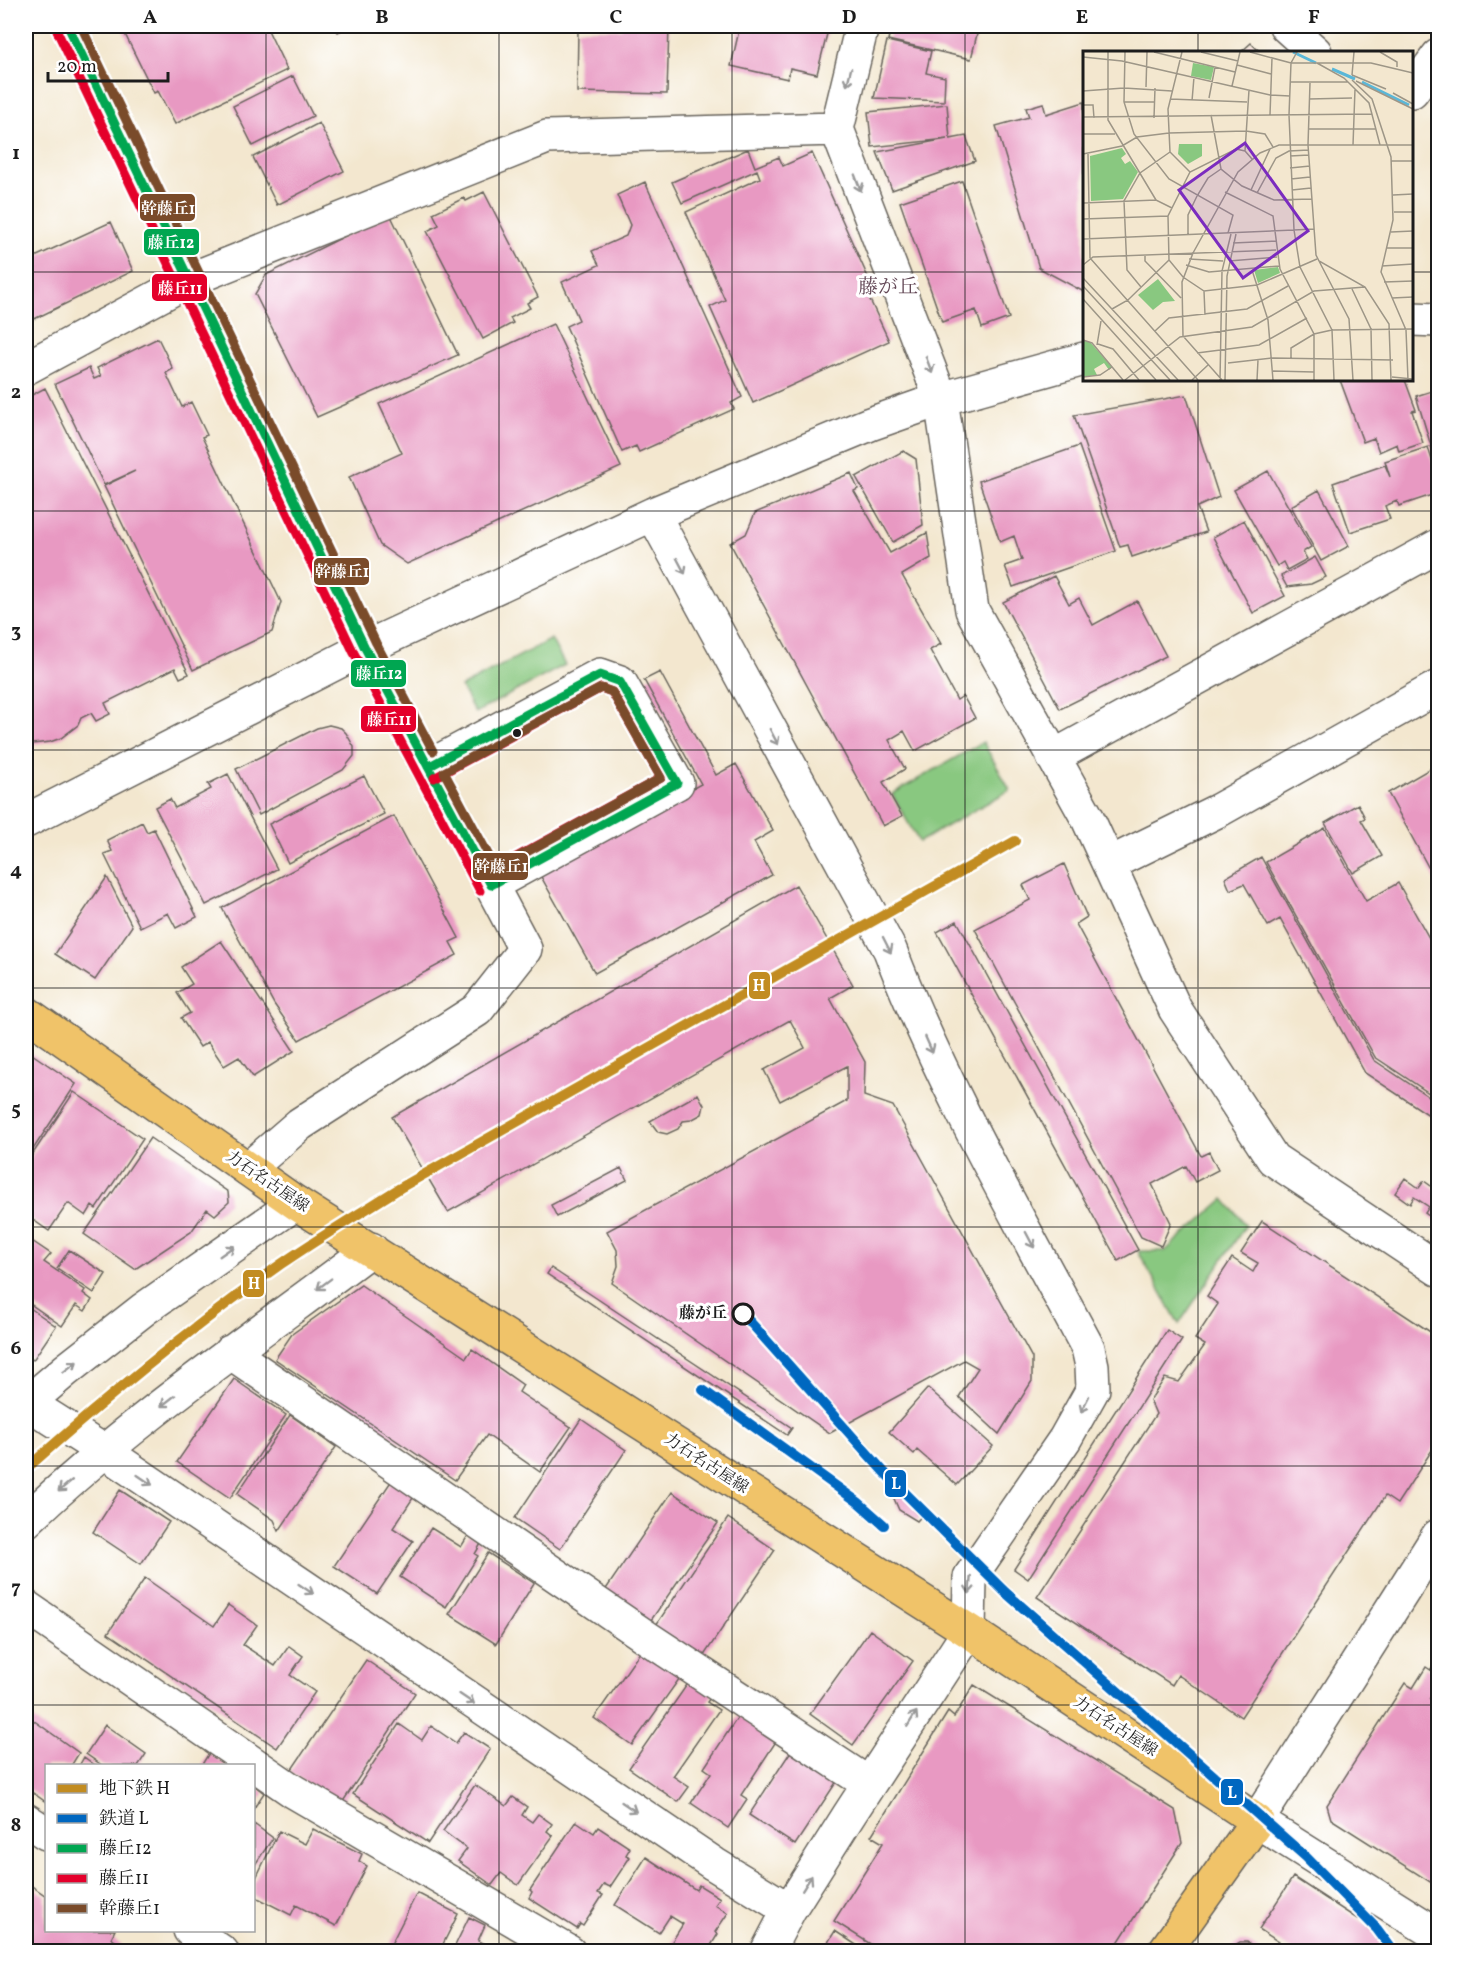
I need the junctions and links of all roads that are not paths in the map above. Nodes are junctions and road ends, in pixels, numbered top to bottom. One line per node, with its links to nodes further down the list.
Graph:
1 (68, 26): 8 (street)
2 (862, 26): 7 (street, one-way to 7)
3 (1286, 26): 4 (street)
4 (1314, 51)
5 (1438, 56): 6 (street)
6 (1413, 90)
7 (837, 129): 8 (street); 13 (street, one-way to 13)
8 (189, 280): 12 (street); 16 (street)
9 (1413, 319): 10 (street)
10 (1438, 320)
11 (1083, 359): 13 (street)
12 (26, 368)
13 (941, 399): 14 (street); 18 (street)
14 (653, 514): 16 (street); 34 (street, one-way to 34)
15 (1438, 546): 18 (street)
16 (365, 648): 19 (street); 20 (street)
17 (1438, 687): 21 (street)
18 (1053, 757): 21 (street)
19 (428, 766): 22 (street); 22 (street)
20 (26, 821)
21 (1109, 864): 27 (street)
22 (491, 885): 24 (street)
23 (26, 1013): 24 (main road, 力石名古屋線)
24 (248, 1169): 25 (main road, 力石名古屋線)
25 (296, 1203): 26 (main road, 力石名古屋線); 29 (street, one-way to 25)
26 (370, 1249): 28 (street, one-way to 28); 34 (main road, 力石名古屋線)
27 (1438, 1269)
28 (230, 1352): 30 (street, one-way to 30); 37 (street)
29 (26, 1403): 30 (street)
30 (105, 1452): 31 (street, one-way to 31); 41 (street, one-way to 41)
31 (26, 1521)
32 (1438, 1536): 39 (street)
33 (26, 1607): 35 (street)
34 (969, 1631): 37 (street, one-way to 34); 39 (main road, 力石名古屋線)
35 (255, 1764)
36 (255, 1764): 45 (street)
37 (869, 1784): 41 (street, one-way to 37)
38 (26, 1820): 40 (street)
39 (1257, 1821): 43 (street); 47 (main road)
40 (45, 1832)
41 (789, 1910): 46 (street)
42 (193, 1932): 44 (street)
43 (1438, 1935)
44 (220, 1951)
45 (569, 1952)
46 (767, 1952)
47 (1164, 1952)

